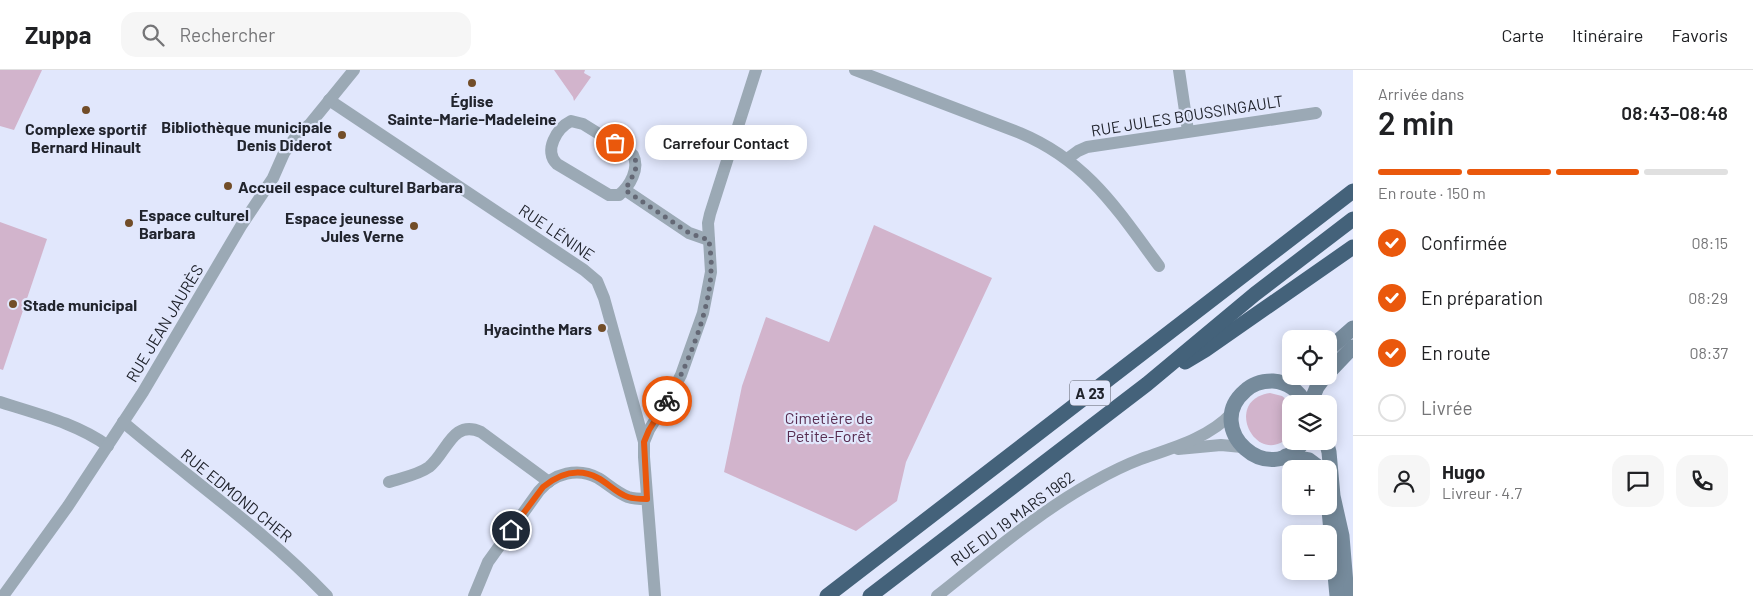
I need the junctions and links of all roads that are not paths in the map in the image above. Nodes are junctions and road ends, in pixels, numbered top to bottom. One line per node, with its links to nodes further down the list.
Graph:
1 (354, 70): 5 (street, RUE JEAN JAURÈS)
2 (756, 70): 12 (street)
3 (854, 70): 8 (street)
4 (1179, 70): 7 (street)
5 (329, 100): 25 (street, RUE JEAN JAURÈS); 26 (street, RUE LÉNINE)
6 (1316, 112): 7 (street, RUE JULES BOUSSINGAULT)
7 (1188, 131): 8 (street, RUE JULES BOUSSINGAULT)
8 (1067, 159): 14 (street)
9 (625, 190): 9 (street); 12 (street)
10 (1353, 191): 42 (highway, A 23)
11 (1353, 219): 21 (highway, A 23)
12 (709, 240): 26 (street)
13 (1353, 248): 21 (highway)
14 (1159, 266)
15 (1353, 328): 16 (street)
16 (1337, 342)
17 (1353, 347): 18 (street)
18 (1337, 364)
19 (1282, 379): 20 (street)
20 (1275, 382): 22 (street); 24 (street)
21 (1147, 384): 43 (highway, A 23)
22 (1300, 395)
23 (0, 402): 27 (street)
24 (1232, 414): 28 (street); 31 (street, RUE DU 19 MARS 1962)
25 (123, 422): 27 (street, RUE JEAN JAURÈS); 39 (street, RUE EDMOND CHER)
26 (644, 442): 36 (street, RUE LÉNINE)
27 (108, 446): 38 (street, RUE JEAN JAURÈS)
28 (1242, 447): 31 (street, RUE DU 19 MARS 1962); 32 (street)
29 (1297, 450): 32 (street)
30 (1328, 450): 46 (street)
31 (1166, 451): 44 (street, RUE DU 19 MARS 1962)
32 (1286, 456): 33 (street)
33 (1309, 460)
34 (389, 482): 35 (street)
35 (549, 482): 36 (street); 40 (street)
36 (647, 499): 41 (street, RUE LÉNINE)
37 (1329, 515): 45 (street)
38 (3, 596)
39 (327, 596)
40 (474, 596)
41 (654, 596)
42 (827, 596)
43 (870, 596)
44 (937, 596)
45 (1337, 596)
46 (1348, 596)

